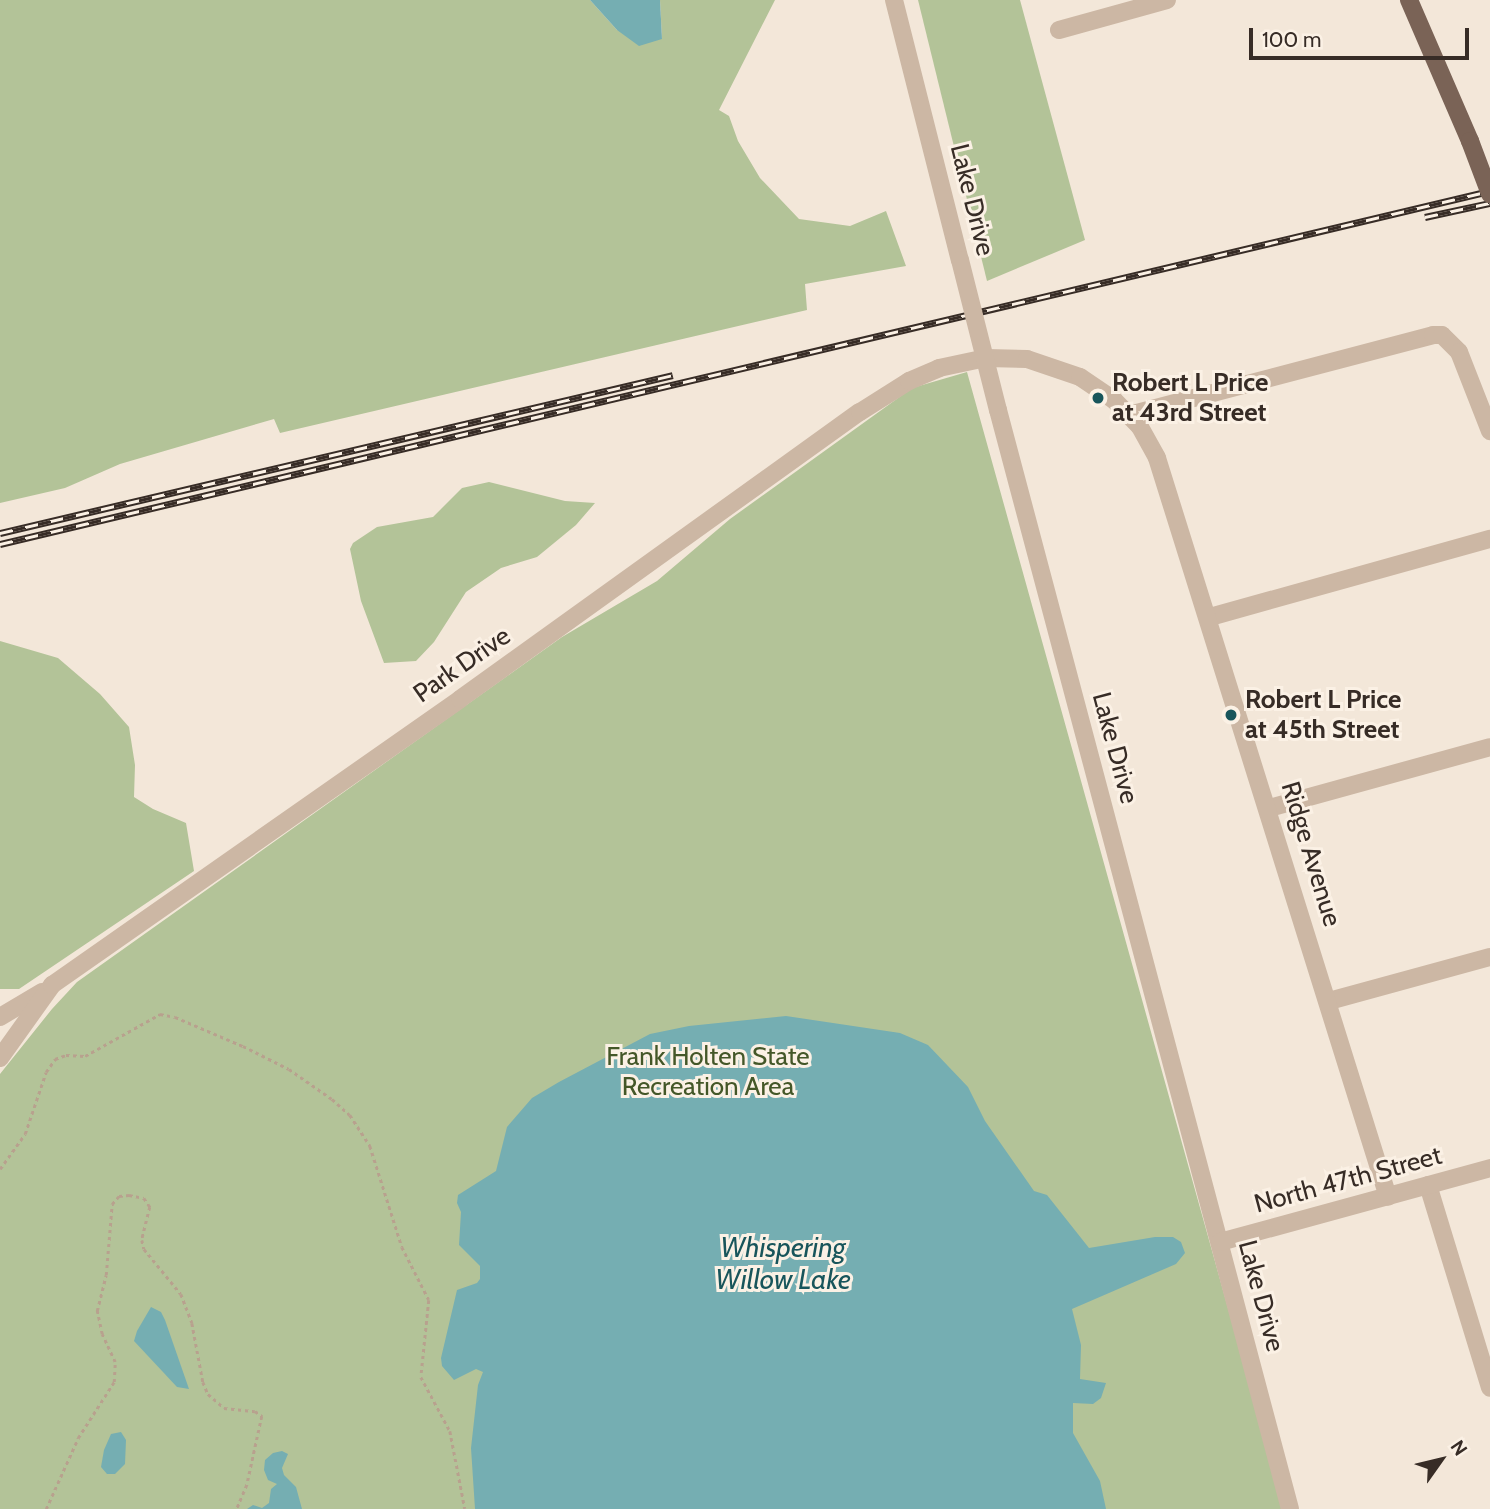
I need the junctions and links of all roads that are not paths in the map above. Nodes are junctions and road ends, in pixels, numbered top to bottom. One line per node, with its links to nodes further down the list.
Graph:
1 (894, 0): 20 (street, Lake Drive, bridge)
2 (1167, 0): 4 (street)
3 (1409, 0): 5 (main road, bridge)
4 (1059, 30)
5 (1490, 194)
6 (1129, 415): 7 (street); 9 (street, Ridge Avenue); 13 (street, Park Drive)
7 (1490, 431)
8 (1490, 539): 9 (street)
9 (1210, 617): 11 (street, Ridge Avenue)
10 (1490, 747): 11 (street)
11 (1269, 808): 14 (street, Ridge Avenue)
12 (1490, 957): 14 (street)
13 (52, 985): 15 (street); 16 (street, Park Drive)
14 (1329, 1001): 19 (street, Ridge Avenue)
15 (0, 1017)
16 (0, 1058)
17 (1490, 1168): 18 (street, North 47th Street)
18 (1428, 1185): 19 (street, North 47th Street); 21 (street)
19 (1388, 1196): 20 (street, North 47th Street)
20 (1220, 1242): 22 (street, Lake Drive)
21 (1489, 1385)
22 (1290, 1509)

